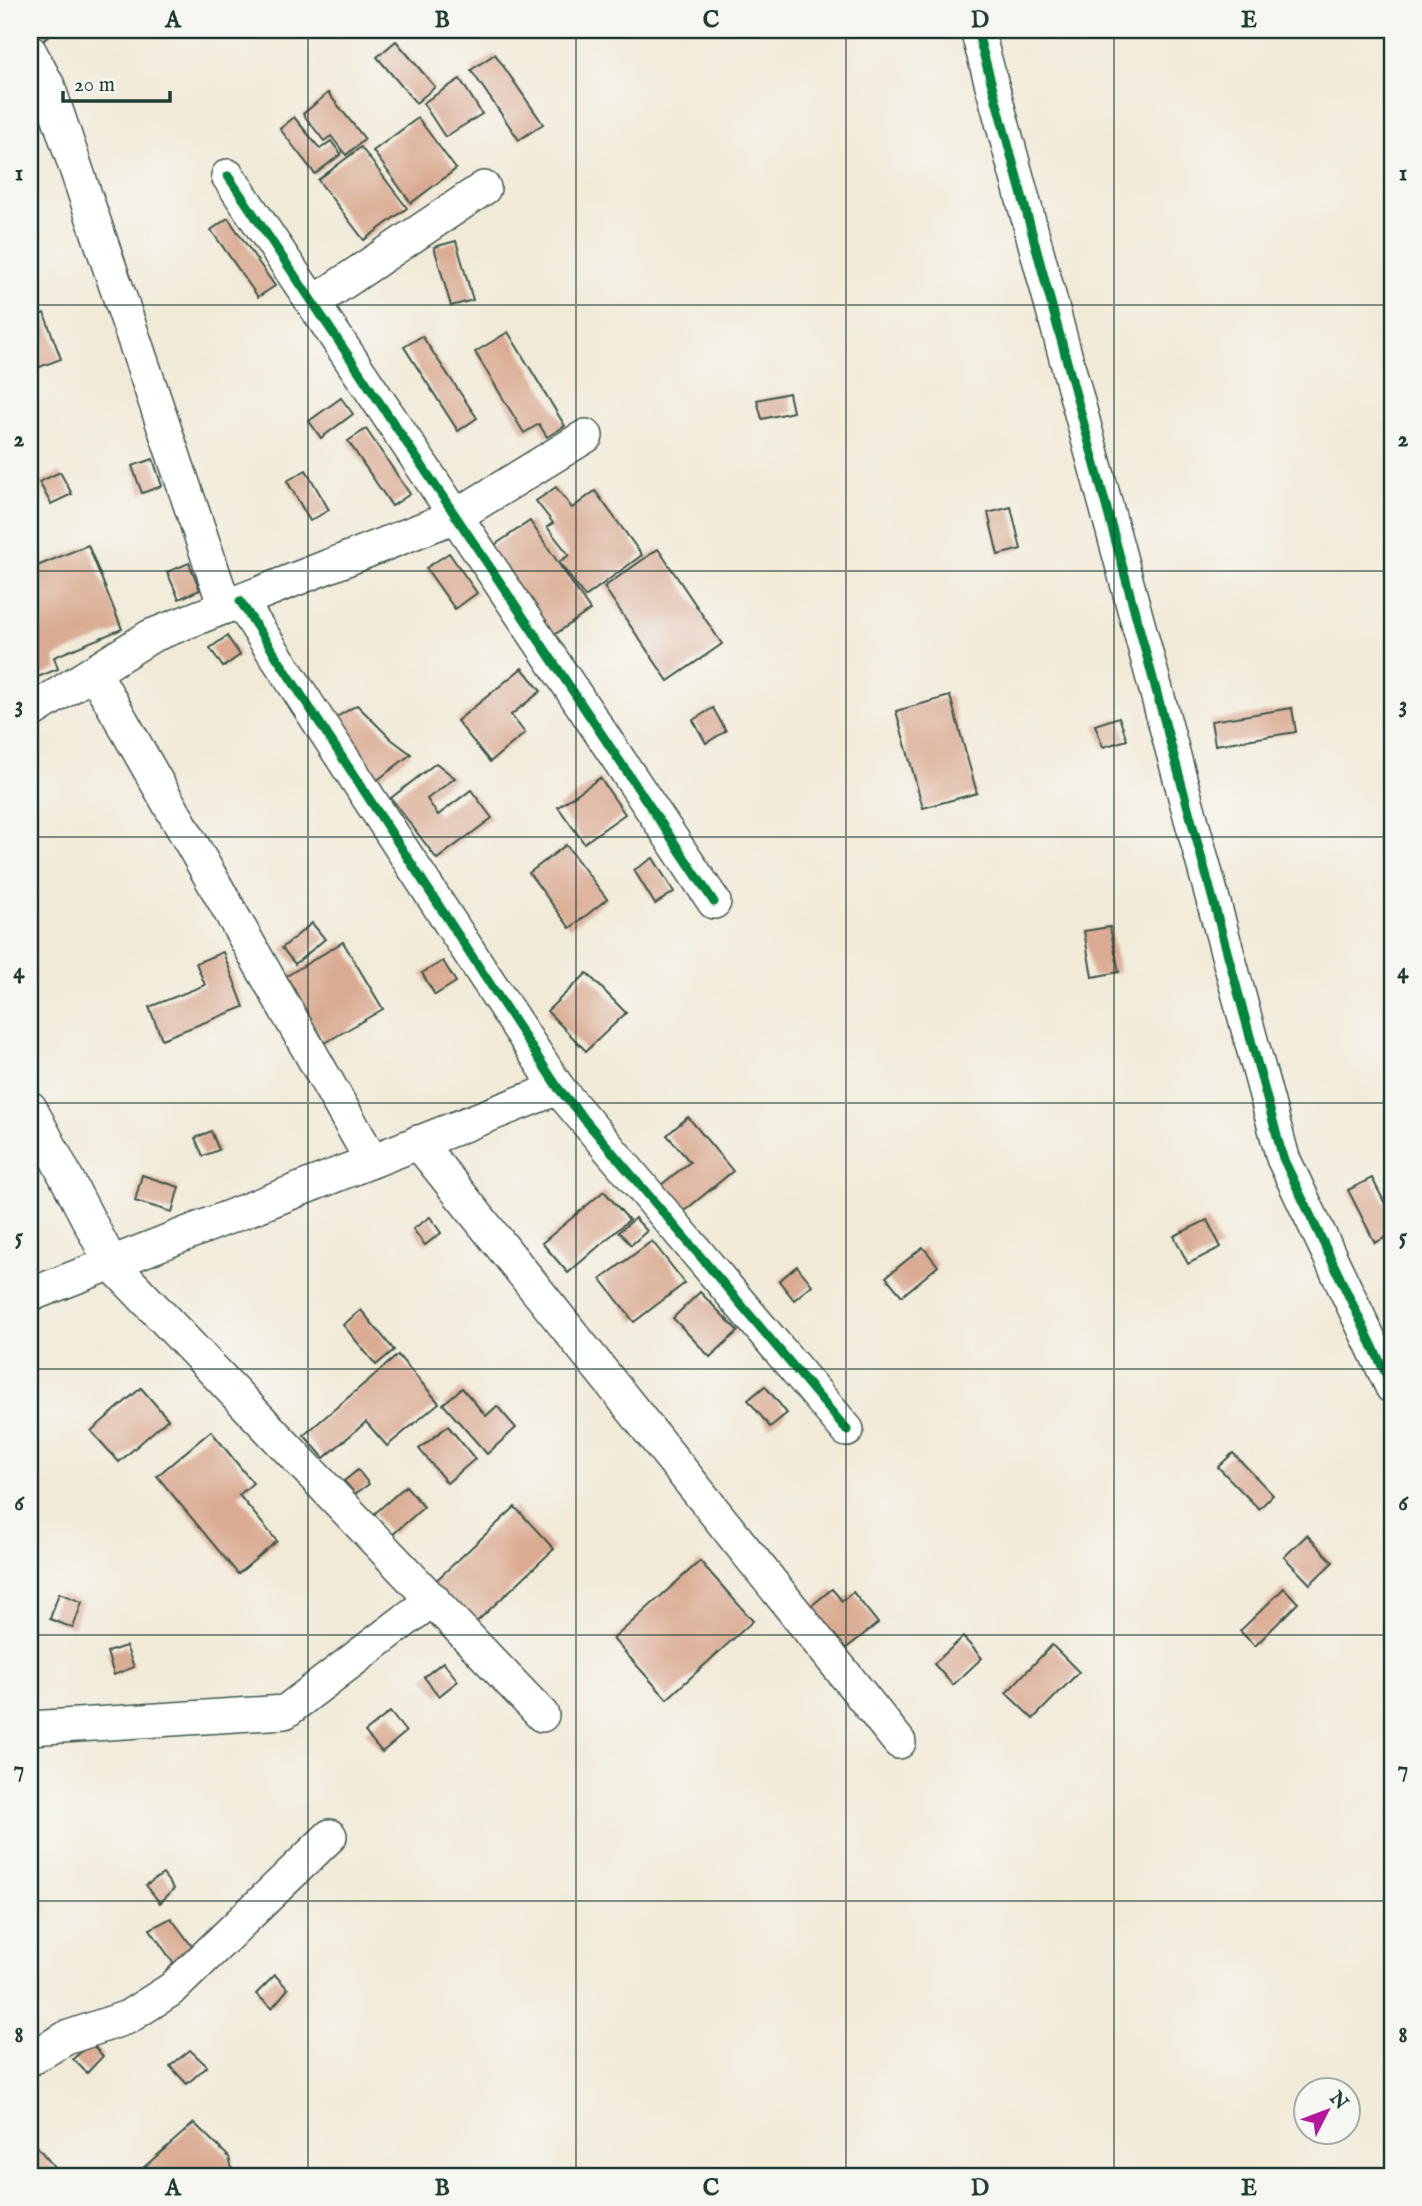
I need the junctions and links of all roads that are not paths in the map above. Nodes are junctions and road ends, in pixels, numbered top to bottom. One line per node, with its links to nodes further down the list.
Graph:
1 (977, 30): 18 (street)
2 (30, 52): 8 (street)
3 (229, 176): 5 (street)
4 (484, 188): 5 (street)
5 (313, 303): 7 (street)
6 (586, 436): 7 (street)
7 (456, 516): 8 (street); 11 (street)
8 (232, 604): 9 (street); 12 (street)
9 (93, 672): 10 (street); 15 (street)
10 (30, 712)
11 (714, 902)
12 (558, 1088): 14 (street); 19 (street)
13 (30, 1108): 16 (street)
14 (418, 1142): 15 (street); 23 (street)
15 (372, 1161): 16 (street)
16 (111, 1263): 17 (street); 20 (street)
17 (30, 1295)
18 (1392, 1387)
19 (847, 1430)
20 (433, 1599): 21 (street); 22 (street)
21 (542, 1715)
22 (30, 1728)
23 (899, 1742)
24 (330, 1836): 25 (street)
25 (30, 2059)

